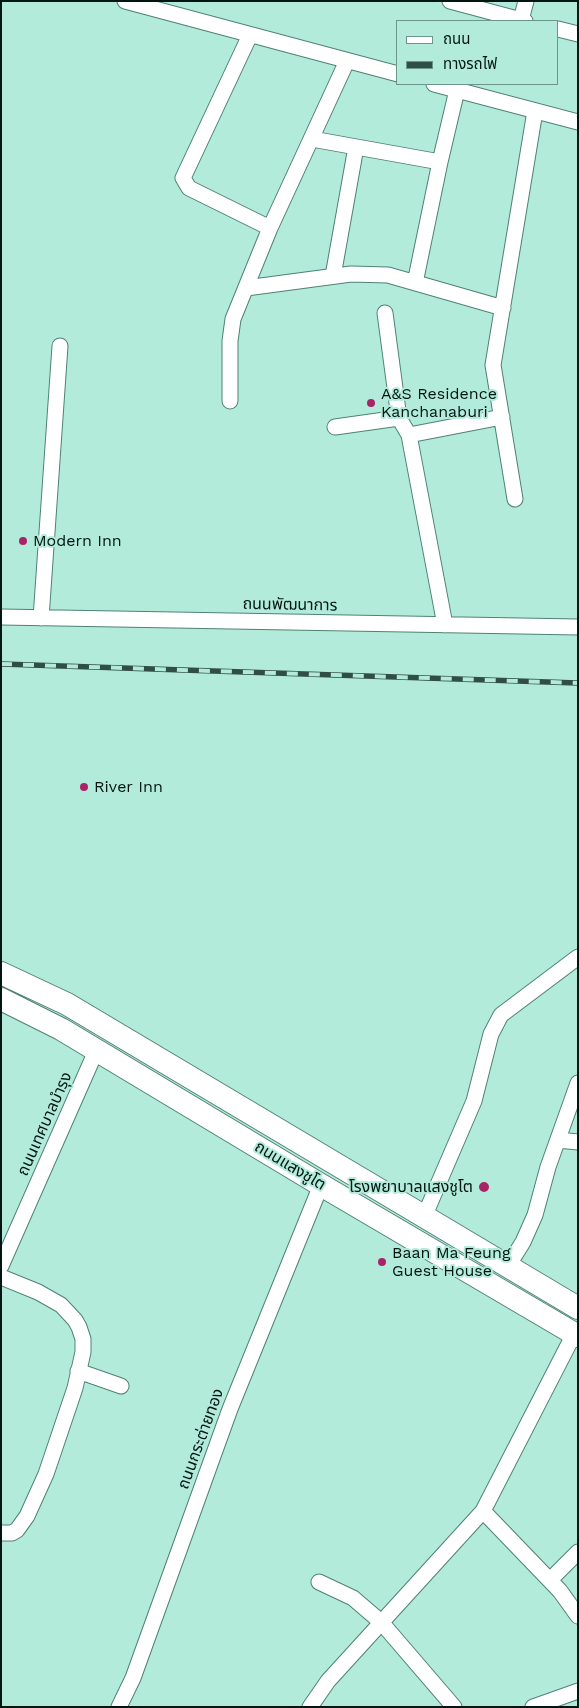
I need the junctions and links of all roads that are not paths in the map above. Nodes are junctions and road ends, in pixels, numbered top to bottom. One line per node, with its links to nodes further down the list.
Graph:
1 (125, 1): 8 (street)
2 (450, 1): 4 (street)
3 (526, 1): 5 (street)
4 (519, 20)
5 (523, 20)
6 (559, 29): 7 (street)
7 (578, 34)
8 (250, 35): 9 (street); 18 (street)
9 (347, 60): 10 (street); 15 (street)
10 (396, 73)
11 (438, 85): 12 (street)
12 (457, 90): 13 (street); 17 (street)
13 (535, 111): 14 (street); 22 (street)
14 (578, 122)
15 (312, 139): 16 (street); 18 (street)
16 (356, 147): 17 (street); 19 (street)
17 (440, 162): 20 (street)
18 (270, 228): 21 (street)
19 (333, 276): 20 (street); 21 (street)
20 (415, 283): 22 (street)
21 (246, 288): 25 (street)
22 (502, 308): 26 (street)
23 (385, 312): 27 (street)
24 (60, 346): 32 (street)
25 (230, 401)
26 (502, 417): 29 (street); 30 (street)
27 (399, 418): 28 (street); 29 (street)
28 (334, 427)
29 (408, 435): 33 (street)
30 (515, 499)
31 (1, 617): 32 (street, ถนนพัฒนาการ)
32 (41, 618): 33 (street, ถนนพัฒนาการ)
33 (446, 625): 34 (street, ถนนพัฒนาการ)
34 (578, 627)
35 (578, 957): 43 (street)
36 (1, 973): 43 (main road, ถนนแสงชูโต)
37 (1, 998): 38 (main road, ถนนแสงชูโต)
38 (96, 1051): 42 (main road, ถนนแสงชูโต); 44 (street, ถนนเทศบาลบำรุง)
39 (578, 1083): 40 (street)
40 (558, 1140): 41 (street); 45 (street)
41 (578, 1142)
42 (321, 1185): 48 (main road, ถนนแสงชูโต); 59 (street, ถนนกระต่ายทอง)
43 (424, 1217): 45 (main road, ถนนแสงชูโต)
44 (1, 1266)
45 (508, 1266): 47 (main road, ถนนแสงชูโต)
46 (1, 1277): 49 (street)
47 (578, 1308)
48 (576, 1335): 51 (street)
49 (78, 1371): 50 (street); 52 (street)
50 (121, 1386)
51 (483, 1511): 54 (street); 57 (street)
52 (1, 1534)
53 (578, 1552): 54 (street)
54 (550, 1580): 56 (street)
55 (319, 1582): 57 (street)
56 (578, 1616)
57 (381, 1622): 60 (street); 61 (street)
58 (578, 1691): 62 (street)
59 (119, 1707)
60 (310, 1707)
61 (454, 1707)
62 (532, 1707)

